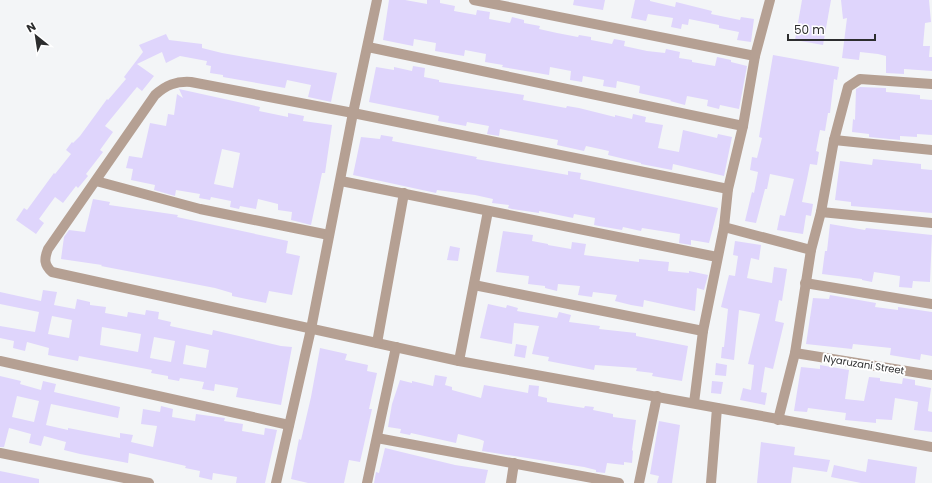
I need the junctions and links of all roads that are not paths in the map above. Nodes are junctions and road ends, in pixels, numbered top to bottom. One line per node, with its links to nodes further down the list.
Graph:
1 (377, 0): 4 (street)
2 (474, 0): 5 (street)
3 (770, 0): 5 (street)
4 (368, 47): 7 (street); 8 (street)
5 (756, 56): 8 (street)
6 (932, 84): 9 (street)
7 (353, 113): 11 (street); 12 (street); 13 (street)
8 (743, 126): 13 (street)
9 (834, 140): 10 (street); 16 (street)
10 (932, 150)
11 (96, 181): 19 (street); 25 (street)
12 (341, 181): 14 (street); 19 (street)
13 (728, 189): 18 (street)
14 (404, 193): 15 (street); 27 (street)
15 (488, 211): 21 (street); 23 (street)
16 (821, 212): 17 (street); 20 (street)
17 (932, 223)
18 (724, 227): 20 (street); 21 (street)
19 (328, 235): 25 (street)
20 (811, 250): 22 (street)
21 (717, 257): 26 (street)
22 (805, 283): 24 (street); 29 (street)
23 (474, 285): 26 (street); 31 (street)
24 (932, 304)
25 (311, 328): 27 (street); 37 (street)
26 (703, 331): 34 (street)
27 (377, 343): 28 (street)
28 (396, 347): 31 (street); 38 (street)
29 (795, 353): 32 (street, Nyaruzani Street); 36 (street)
30 (0, 361): 37 (street)
31 (459, 361): 33 (street)
32 (932, 375)
33 (657, 396): 34 (street); 47 (street)
34 (694, 403): 35 (street)
35 (717, 408): 36 (street); 48 (street)
36 (778, 420): 39 (street)
37 (289, 425): 43 (street)
38 (378, 438): 41 (street); 44 (street)
39 (932, 447)
40 (0, 453): 42 (street)
41 (514, 464): 45 (street); 46 (street)
42 (149, 483)
43 (276, 483)
44 (367, 483)
45 (511, 483)
46 (619, 483)
47 (639, 483)
48 (711, 483)

